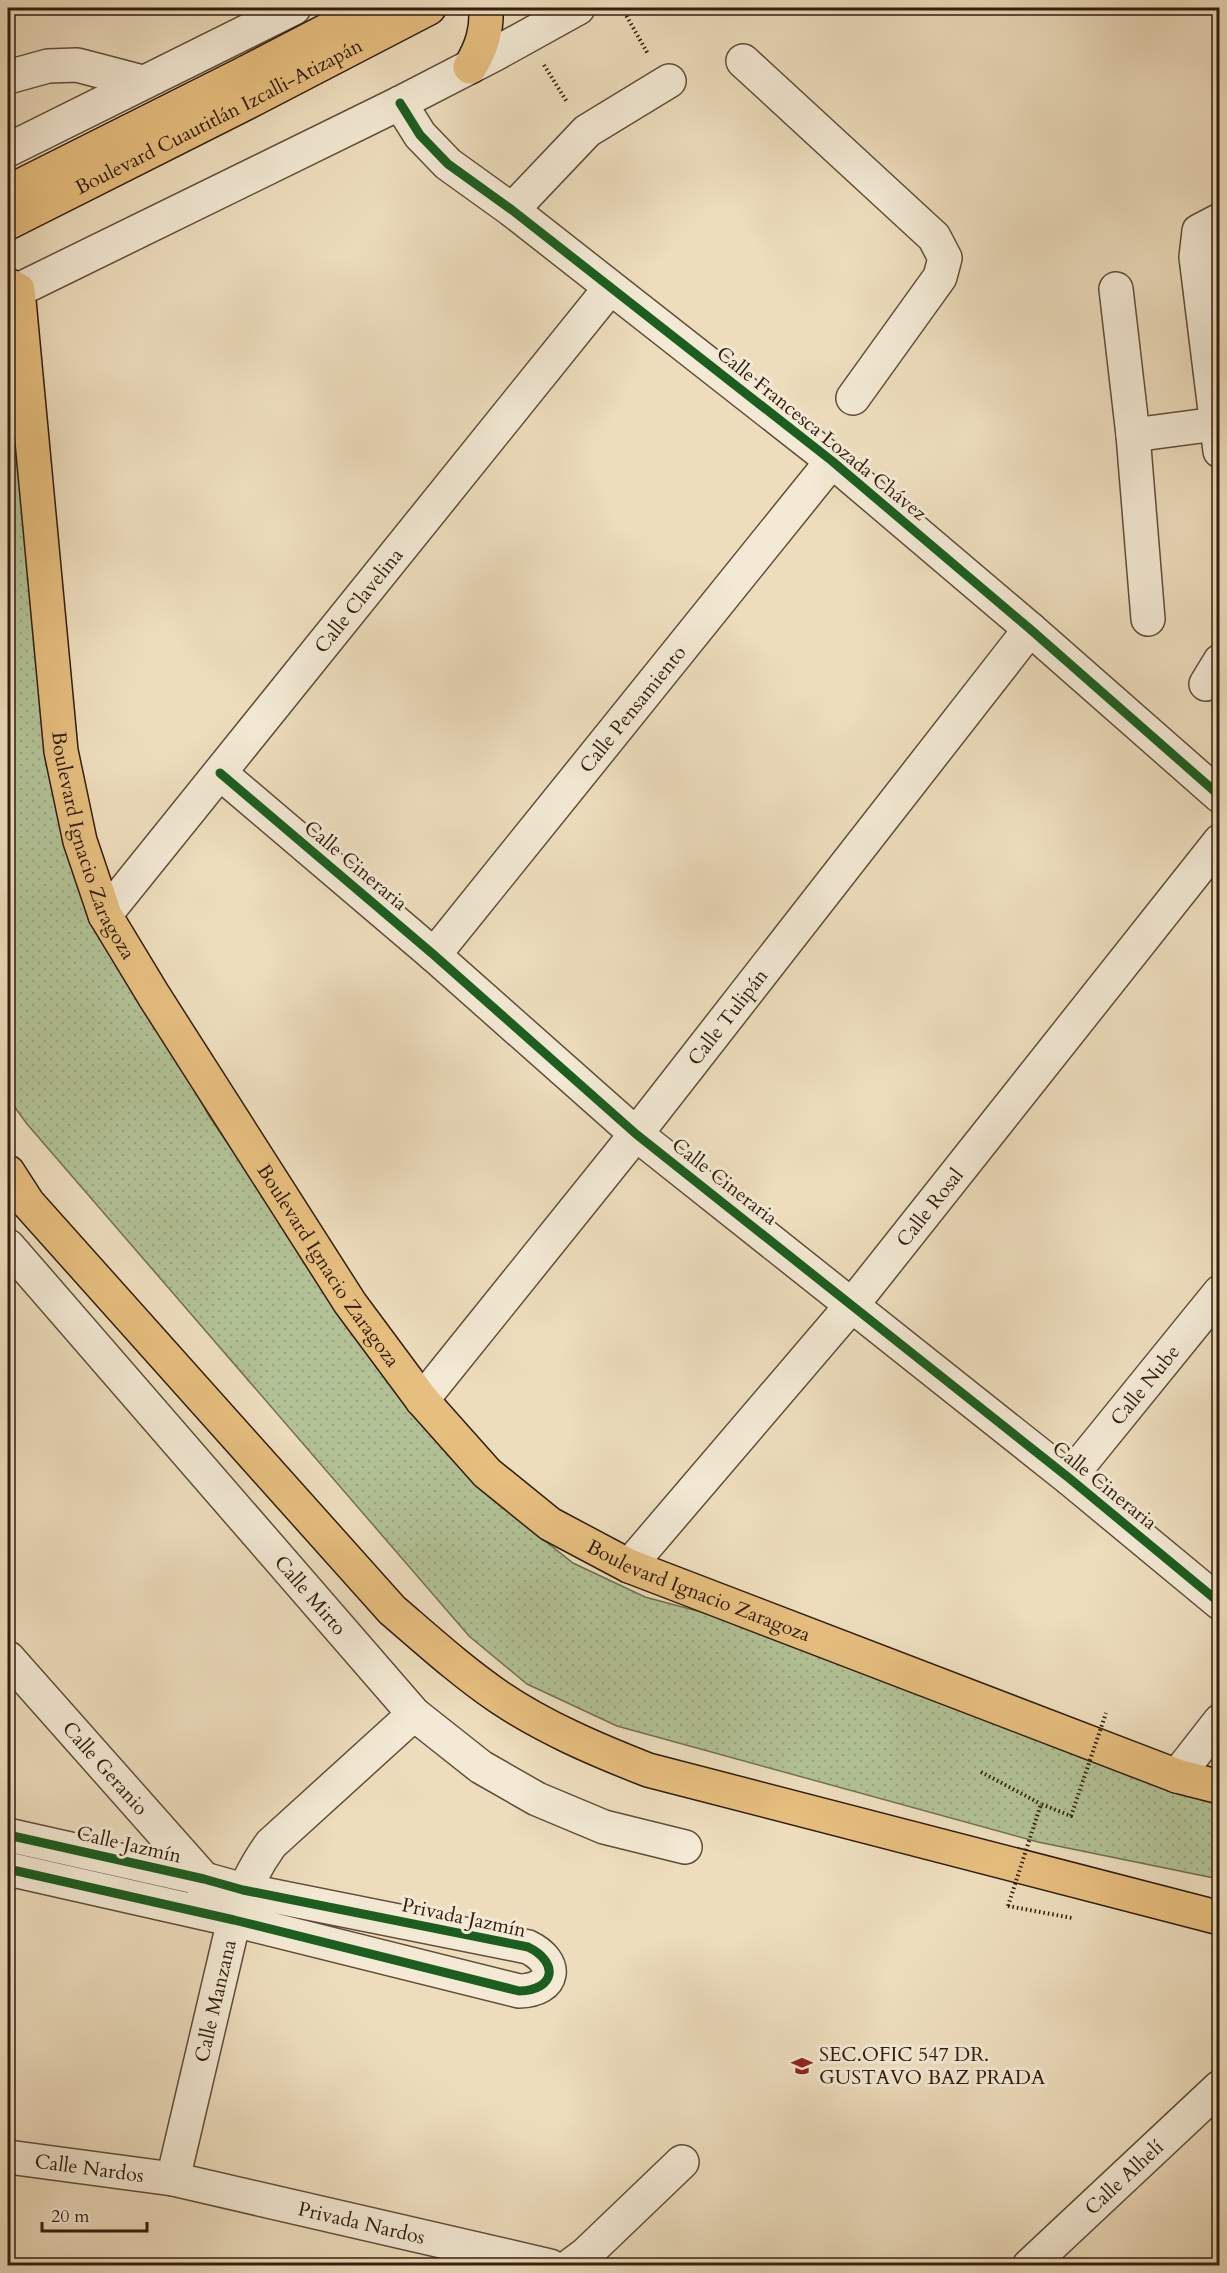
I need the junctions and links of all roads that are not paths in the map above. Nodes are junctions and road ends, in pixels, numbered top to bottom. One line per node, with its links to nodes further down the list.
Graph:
1 (294, 8): 9 (street)
2 (370, 8): 13 (main road, Boulevard Cuautitlán Izcalli-Atizapán)
3 (429, 8): 16 (main road, Boulevard Cuautitlán Izcalli-Atizapán)
4 (486, 8): 7 (main road)
5 (578, 8): 7 (street)
6 (743, 61): 20 (street)
7 (470, 67): 11 (street)
8 (8, 77): 9 (street)
9 (142, 82): 12 (street)
10 (667, 82): 14 (street)
11 (400, 103): 14 (street, Calle Francesca Lozada Chávez); 19 (street)
12 (8, 150)
13 (8, 192)
14 (512, 210): 17 (street, Calle Francesca Lozada Chávez)
15 (1220, 220): 22 (street)
16 (8, 223)
17 (610, 288): 23 (street, Calle Francesca Lozada Chávez); 26 (street, Calle Clavelina)
18 (1116, 289): 21 (street)
19 (11, 290): 29 (main road, Boulevard Ignacio Zaragoza)
20 (853, 398)
21 (1133, 435): 22 (street); 24 (street)
22 (1218, 437)
23 (832, 461): 25 (street, Calle Francesca Lozada Chávez); 30 (street, Calle Pensamiento)
24 (1148, 620)
25 (1030, 629): 27 (street, Calle Francesca Lozada Chávez); 31 (street, Calle Tulipán)
26 (220, 773): 29 (street, Calle Clavelina); 30 (street, Calle Cineraria)
27 (1220, 796)
28 (1220, 841): 35 (street, Calle Rosal)
29 (105, 915): 36 (main road, Boulevard Ignacio Zaragoza)
30 (434, 955): 31 (street, Calle Cineraria)
31 (636, 1134): 35 (street, Calle Cineraria); 36 (street, Calle Tulipán)
32 (8, 1172): 51 (main road)
33 (8, 1246): 41 (street, Calle Mirto)
34 (1220, 1292): 37 (street, Calle Nube)
35 (852, 1305): 37 (street, Calle Cineraria); 38 (street, Calle Rosal)
36 (422, 1400): 38 (main road, Boulevard Ignacio Zaragoza)
37 (1069, 1478): 39 (street, Calle Cineraria)
38 (629, 1566): 43 (main road, Boulevard Ignacio Zaragoza)
39 (1220, 1603)
40 (8, 1658): 48 (street, Calle Geranio)
41 (414, 1714): 46 (street, Calle Mirto); 49 (street, Calle Manzana)
42 (1220, 1721): 43 (street)
43 (1177, 1776): 44 (main road, Boulevard Ignacio Zaragoza)
44 (1220, 1787)
45 (8, 1835): 48 (street, Calle Jazmín)
46 (685, 1847)
47 (8, 1869): 50 (street)
48 (204, 1879): 49 (street, Calle Jazmín); 50 (street)
49 (238, 1905): 49 (street, Privada Jazmín); 50 (street); 55 (street, Calle Manzana)
50 (192, 1912)
51 (1220, 1918)
52 (1220, 2087): 58 (street, Calle Alhelí)
53 (8, 2157): 55 (street, Calle Nardos)
54 (682, 2162): 57 (street)
55 (173, 2179): 56 (street, Privada Nardos)
56 (550, 2265)
57 (570, 2265)
58 (1029, 2265)

